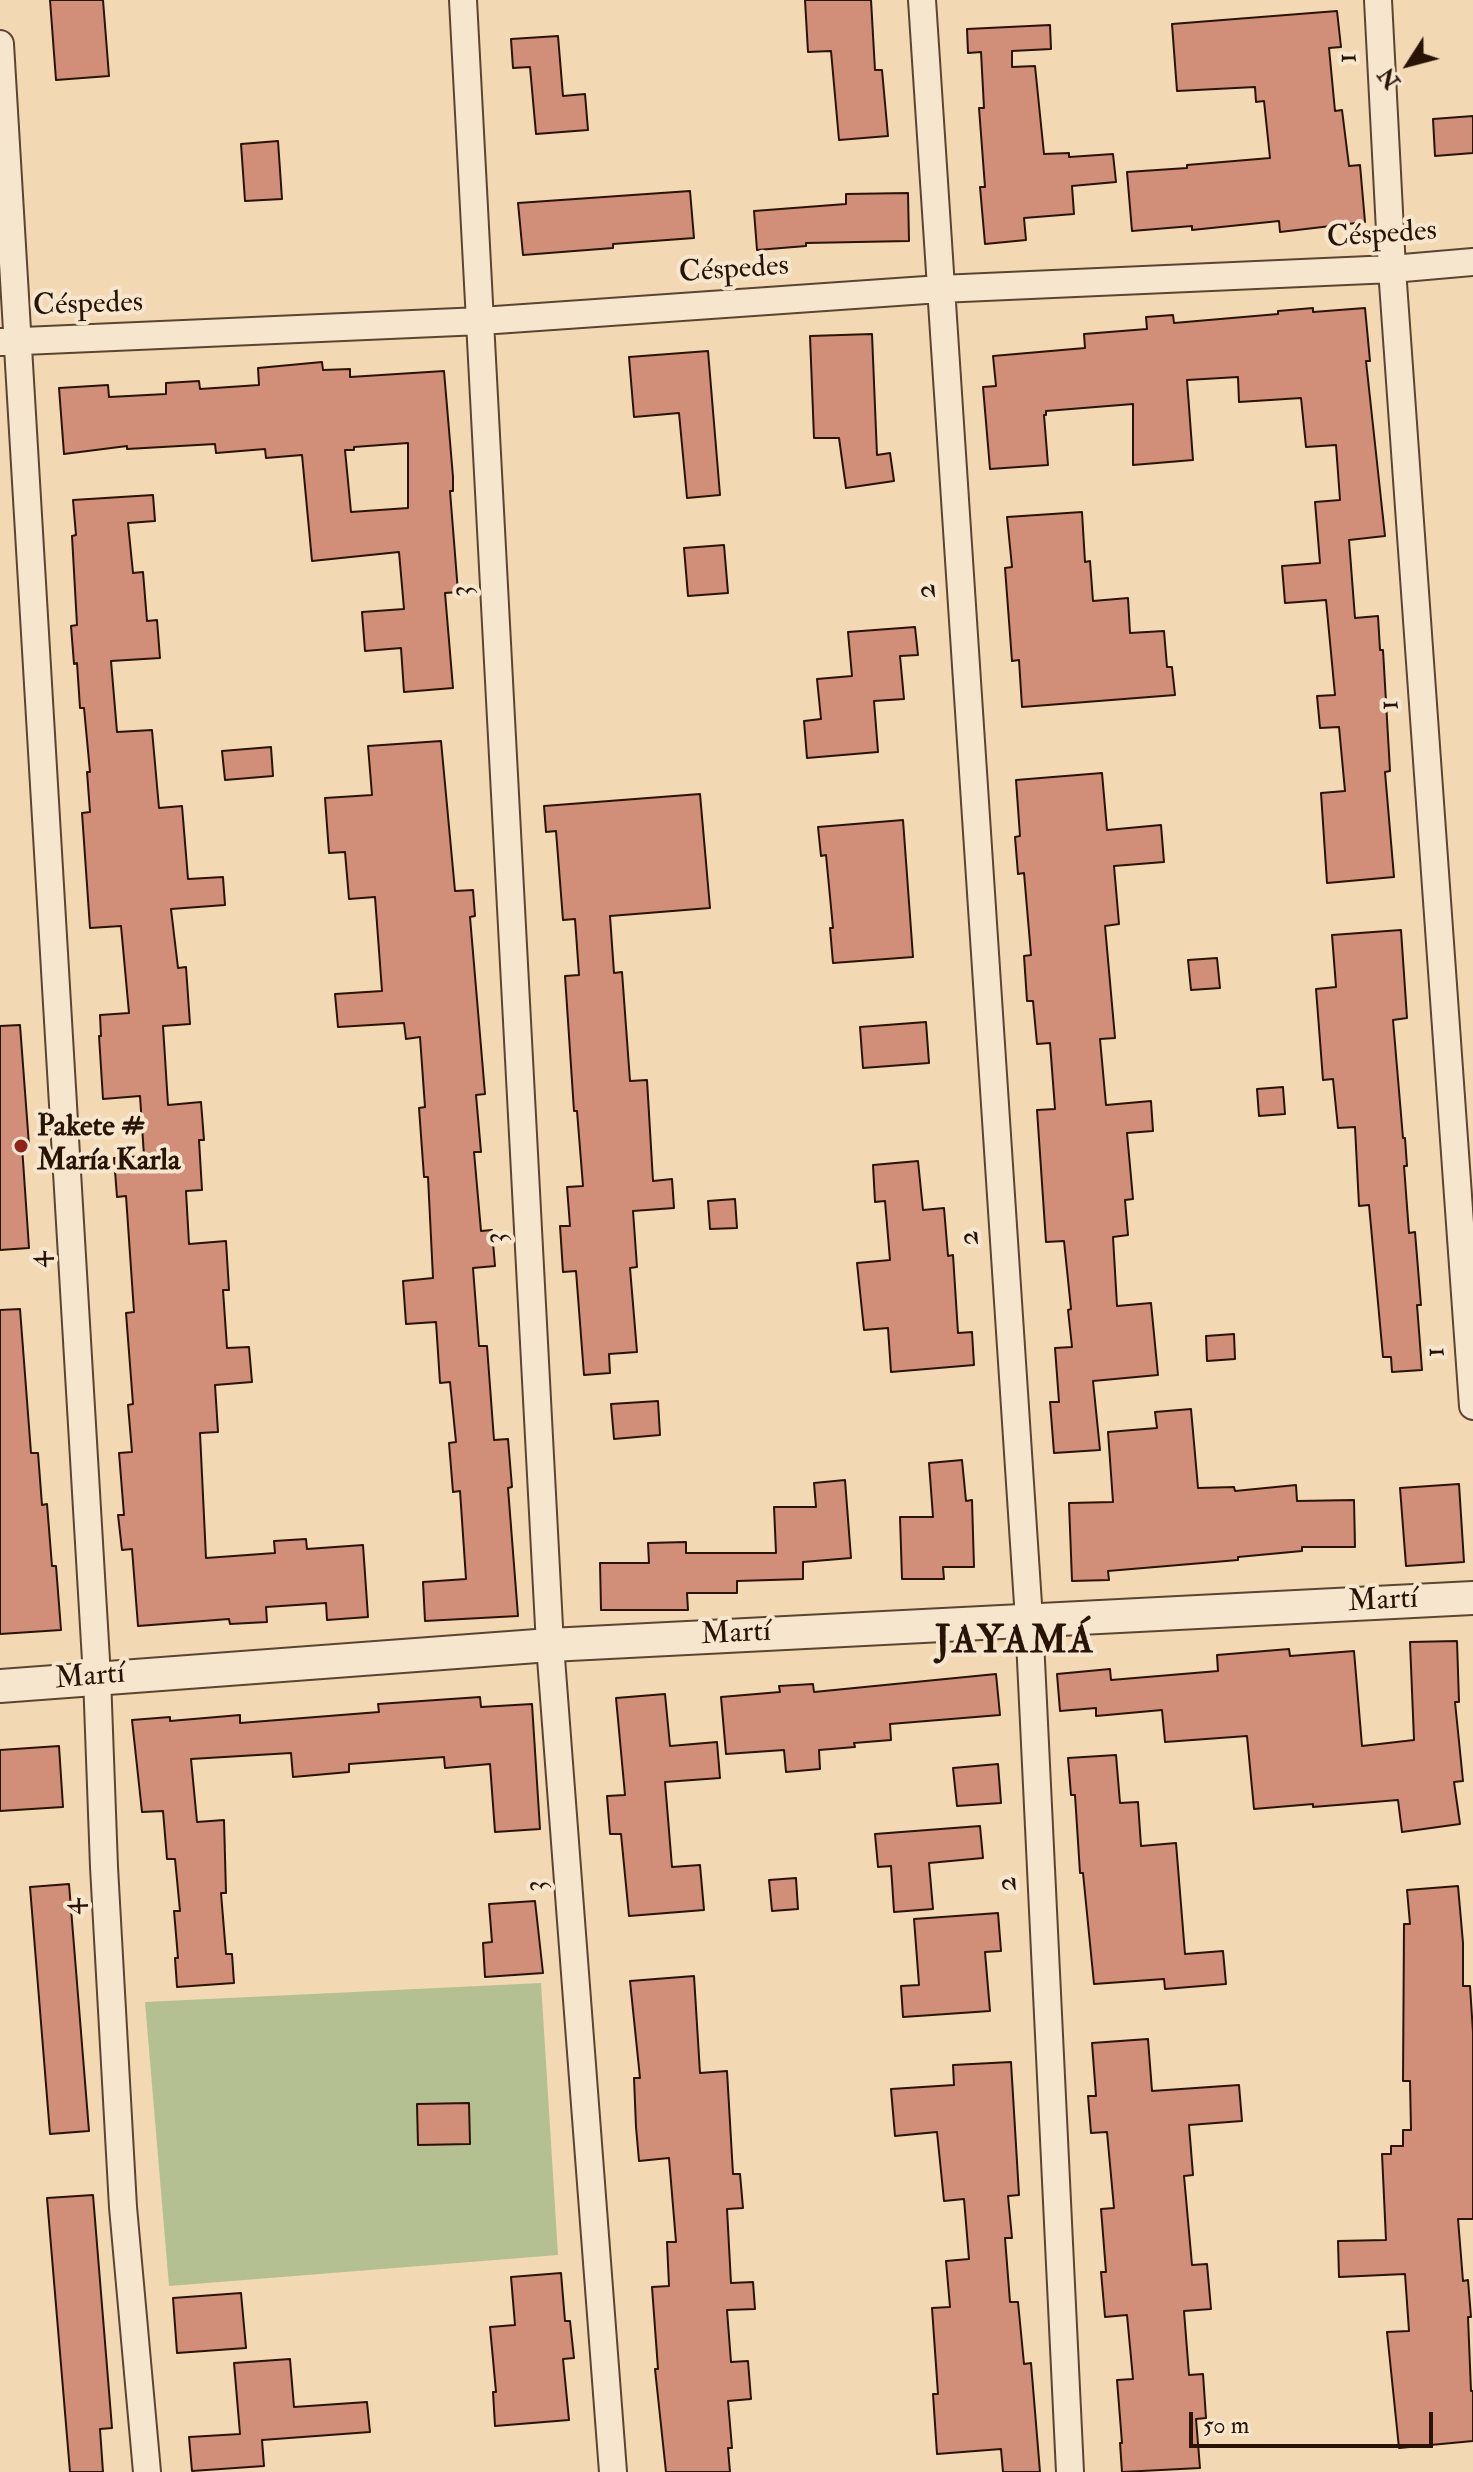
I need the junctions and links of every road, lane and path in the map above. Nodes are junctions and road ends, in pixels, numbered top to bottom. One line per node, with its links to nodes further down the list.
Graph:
1 (463, 0): 8 (street, 3)
2 (922, 0): 7 (street, 2)
3 (1378, 0): 6 (street, 1)
4 (0, 44): 9 (street, 4)
5 (1473, 262): 6 (street, Céspedes)
6 (1392, 269): 7 (street, Céspedes); 10 (street, 1)
7 (940, 289): 8 (street, Céspedes); 12 (street, 2)
8 (481, 321): 9 (street, Céspedes); 13 (street, 3)
9 (9, 342): 14 (street, 4)
10 (1473, 1406)
11 (1473, 1598): 12 (street, Martí)
12 (1029, 1619): 13 (street, Martí); 18 (street, 2)
13 (550, 1645): 14 (street, Martí); 17 (street, 3)
14 (97, 1677): 15 (street, Martí); 16 (street, 4)
15 (0, 1686)
16 (147, 2472)
17 (613, 2472)
18 (1070, 2472)

